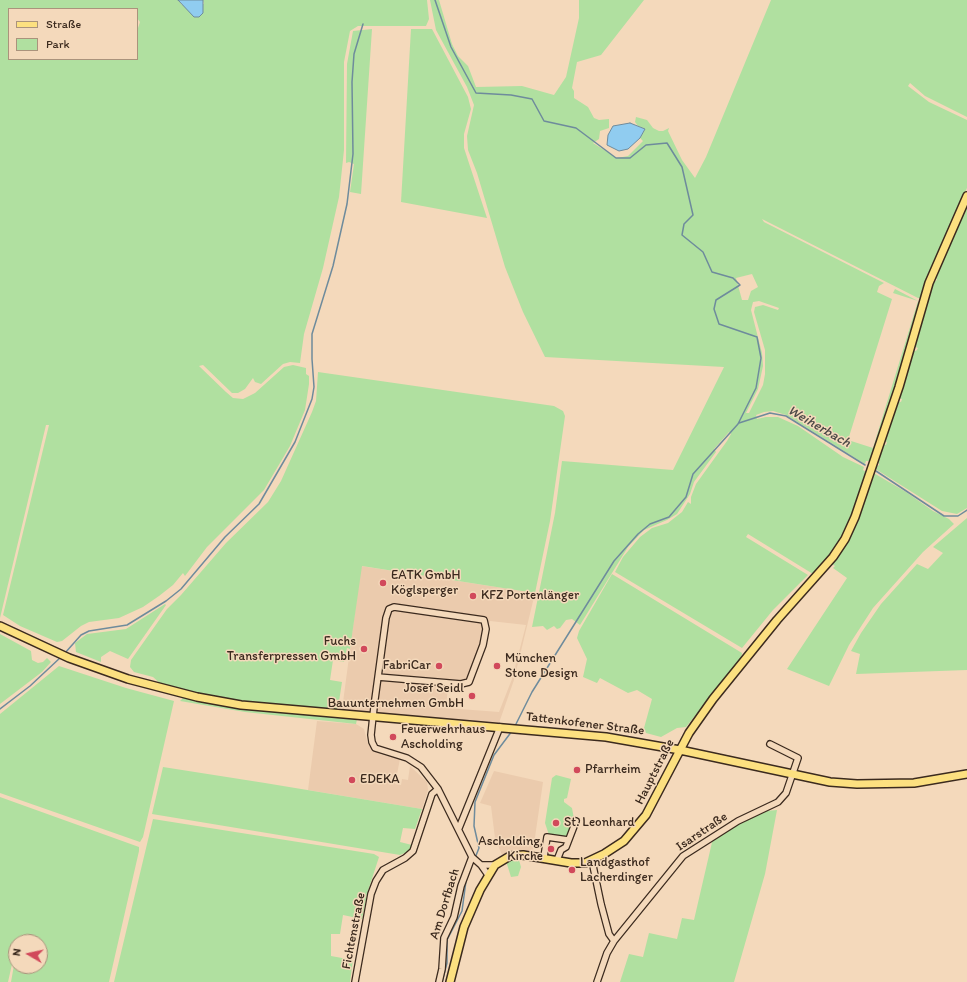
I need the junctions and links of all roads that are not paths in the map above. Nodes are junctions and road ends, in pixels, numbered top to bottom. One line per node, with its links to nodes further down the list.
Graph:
1 (967, 196): 7 (main road, Hauptstraße)
2 (0, 626): 4 (main road, Tattenkofener Straße)
3 (378, 677): 3 (street); 4 (street)
4 (373, 716): 5 (main road, Tattenkofener Straße); 10 (street)
5 (500, 727): 7 (main road, Tattenkofener Straße); 12 (street)
6 (770, 744): 9 (street)
7 (680, 750): 9 (main road, Tattenkofener Straße); 17 (main road, Hauptstraße)
8 (967, 774): 9 (main road, Tattenkofener Straße)
9 (792, 775): 20 (street, Isarstraße)
10 (438, 789): 12 (street); 21 (street, Fichtenstraße)
11 (576, 821): 13 (street)
12 (459, 828): 15 (street)
13 (568, 840): 14 (street); 16 (street)
14 (544, 857): 16 (main road, Hauptstraße); 18 (main road, Hauptstraße)
15 (476, 860): 18 (street); 19 (street); 22 (street, Am Dorfbach)
16 (557, 860): 17 (main road, Hauptstraße)
17 (592, 860): 20 (street)
18 (495, 865): 19 (main road, Hauptstraße)
19 (488, 875): 23 (main road, Hauptstraße)
20 (614, 941): 24 (street, Isarstraße)
21 (354, 982)
22 (438, 982)
23 (450, 982)
24 (597, 982)

